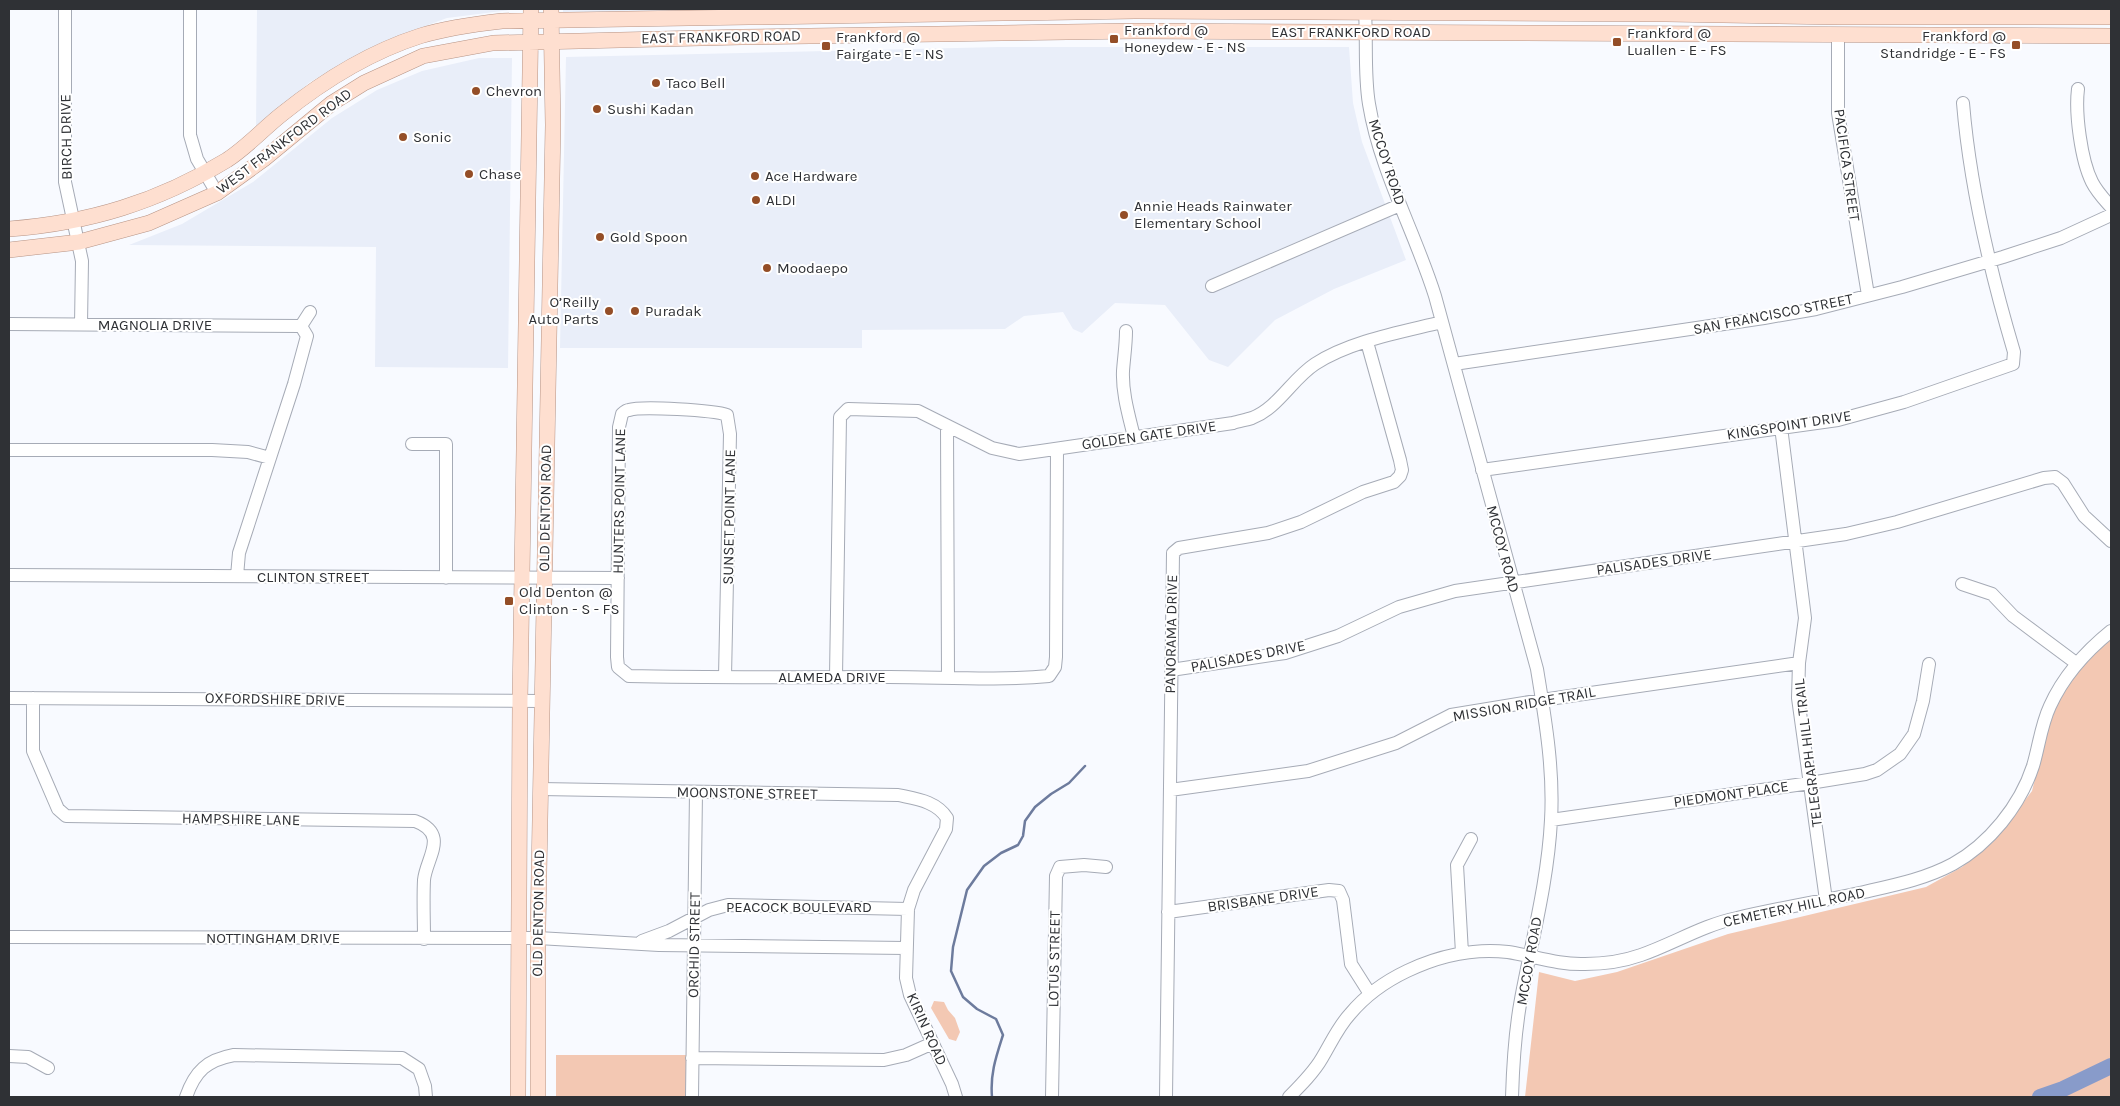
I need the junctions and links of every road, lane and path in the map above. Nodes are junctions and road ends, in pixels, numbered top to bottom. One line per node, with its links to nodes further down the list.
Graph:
1 (65, 9): 29 (street, BIRCH DRIVE)
2 (190, 9): 24 (street)
3 (1135, 10): 5 (main road, EAST FRANKFORD ROAD); 6 (main road, EAST FRANKFORD ROAD); 12 (street)
4 (1568, 11): 6 (main road, EAST FRANKFORD ROAD); 7 (main road, EAST FRANKFORD ROAD); 14 (street)
5 (887, 12): 11 (main road, EAST FRANKFORD ROAD); 15 (street)
6 (1365, 12): 13 (street, MCCOY ROAD)
7 (1939, 13): 10 (main road, EAST FRANKFORD ROAD); 17 (street)
8 (551, 14): 9 (main road, EAST FRANKFORD ROAD); 11 (main road, EAST FRANKFORD ROAD); 21 (main road, OLD DENTON ROAD)
9 (530, 15): 20 (main road, OLD DENTON ROAD); 24 (main road, WEST FRANKFORD ROAD)
10 (2111, 16)
11 (690, 19): 19 (main road)
12 (1135, 31): 13 (main road, EAST FRANKFORD ROAD); 15 (main road, EAST FRANKFORD ROAD)
13 (1366, 31): 14 (main road, EAST FRANKFORD ROAD); 26 (street, MCCOY ROAD)
14 (1568, 33): 16 (main road, EAST FRANKFORD ROAD)
15 (888, 34): 19 (main road, EAST FRANKFORD ROAD)
16 (1838, 34): 17 (main road, EAST FRANKFORD ROAD); 37 (street, PACIFICA STREET)
17 (1939, 36): 18 (main road, EAST FRANKFORD ROAD)
18 (2111, 36)
19 (690, 38): 21 (main road, EAST FRANKFORD ROAD)
20 (530, 42): 21 (main road, EAST FRANKFORD ROAD); 25 (main road, WEST FRANKFORD ROAD); 34 (main road, OLD DENTON ROAD)
21 (552, 42): 35 (main road, OLD DENTON ROAD)
22 (2078, 88): 27 (street)
23 (1963, 103): 33 (street)
24 (206, 172): 25 (street); 29 (main road, WEST FRANKFORD ROAD)
25 (217, 192): 31 (main road, WEST FRANKFORD ROAD)
26 (1400, 204): 36 (street); 39 (street, MCCOY ROAD)
27 (2111, 207)
28 (2111, 215): 33 (street, SAN FRANCISCO STREET)
29 (74, 220): 30 (main road, WEST FRANKFORD ROAD); 31 (street, BIRCH DRIVE)
30 (9, 229)
31 (78, 242): 32 (main road, WEST FRANKFORD ROAD); 41 (street, BIRCH DRIVE)
32 (9, 250)
33 (1988, 260): 37 (street, SAN FRANCISCO STREET); 48 (street, KINGSPOINT DRIVE)
34 (527, 280): 35 (main road); 60 (main road, OLD DENTON ROAD)
35 (550, 280): 61 (main road, OLD DENTON ROAD)
36 (1212, 286)
37 (1868, 295): 45 (street, SAN FRANCISCO STREET)
38 (310, 312): 42 (street)
39 (1442, 322): 44 (street, GOLDEN GATE DRIVE); 45 (street, MCCOY ROAD)
40 (9, 324): 41 (street, MAGNOLIA DRIVE)
41 (81, 324): 42 (street, MAGNOLIA DRIVE)
42 (301, 326): 53 (street)
43 (1126, 331): 49 (street)
44 (1367, 342): 49 (street, GOLDEN GATE DRIVE); 70 (street, PANORAMA DRIVE)
45 (1454, 364): 54 (street, MCCOY ROAD)
46 (670, 409): 62 (street, HUNTERS POINT LANE); 71 (street, SUNSET POINT LANE)
47 (947, 426): 51 (street, GOLDEN GATE DRIVE); 72 (street, GOLDEN GATE DRIVE); 73 (street)
48 (1781, 427): 54 (street, KINGSPOINT DRIVE); 56 (street, TELEGRAPH HILL TRAIL)
49 (1134, 437): 51 (street, GOLDEN GATE DRIVE)
50 (412, 444): 59 (street)
51 (1057, 448): 73 (street, ALAMEDA DRIVE)
52 (9, 450): 53 (street)
53 (270, 458): 58 (street)
54 (1482, 470): 63 (street, MCCOY ROAD)
55 (2111, 541): 56 (street, PALISADES DRIVE)
56 (1794, 542): 63 (street, PALISADES DRIVE); 66 (street, TELEGRAPH HILL TRAIL)
57 (9, 575): 58 (street, CLINTON STREET)
58 (236, 576): 59 (street, CLINTON STREET)
59 (446, 578): 60 (street, CLINTON STREET)
60 (523, 578): 61 (street, CLINTON STREET); 77 (main road, OLD DENTON ROAD)
61 (544, 578): 62 (street, CLINTON STREET); 78 (main road, OLD DENTON ROAD)
62 (618, 578): 69 (street, HUNTERS POINT LANE)
63 (1512, 583): 70 (street, PALISADES DRIVE); 76 (street, MCCOY ROAD)
64 (1962, 584): 67 (street)
65 (2111, 631): 67 (street, CEMETERY HILL ROAD)
66 (1799, 663): 76 (street, MISSION RIDGE TRAIL); 79 (street, TELEGRAPH HILL TRAIL)
67 (2076, 663): 87 (street, CEMETERY HILL ROAD)
68 (1929, 664): 79 (street, PIEDMONT PLACE)
69 (618, 667): 71 (street, ALAMEDA DRIVE)
70 (1172, 670): 81 (street, PANORAMA DRIVE)
71 (725, 677): 72 (street, ALAMEDA DRIVE)
72 (836, 677): 73 (street, ALAMEDA DRIVE)
73 (948, 677)
74 (9, 698): 75 (street, OXFORDSHIRE DRIVE)
75 (33, 698): 77 (street, OXFORDSHIRE DRIVE); 94 (street, HAMPSHIRE LANE)
76 (1542, 700): 81 (street, MISSION RIDGE TRAIL); 84 (street, MCCOY ROAD)
77 (520, 701): 78 (street, OXFORDSHIRE DRIVE); 92 (main road, OLD DENTON ROAD)
78 (542, 701): 80 (main road, OLD DENTON ROAD)
79 (1810, 783): 84 (street, PIEDMONT PLACE); 87 (street, TELEGRAPH HILL TRAIL)
80 (540, 789): 82 (street, MOONSTONE STREET); 93 (main road, OLD DENTON ROAD)
81 (1170, 790): 89 (street, PANORAMA DRIVE)
82 (696, 792): 83 (street, MOONSTONE STREET); 90 (street, ORCHID STREET)
83 (947, 818): 88 (street, KIRIN ROAD)
84 (1551, 820): 99 (street, MCCOY ROAD)
85 (1471, 839): 98 (street)
86 (1106, 867): 111 (street, LOTUS STREET)
87 (1826, 900): 99 (street, CEMETERY HILL ROAD)
88 (908, 909): 90 (street, PEACOCK BOULEVARD); 97 (street, KIRIN ROAD)
89 (1168, 912): 100 (street, BRISBANE DRIVE); 112 (street, PANORAMA DRIVE)
90 (694, 917): 95 (street, PEACOCK BOULEVARD); 96 (street, ORCHID STREET)
91 (9, 937): 94 (street, NOTTINGHAM DRIVE)
92 (518, 938): 93 (street, NOTTINGHAM DRIVE); 94 (street, NOTTINGHAM DRIVE); 107 (main road, OLD DENTON ROAD)
93 (538, 938): 95 (street, PEACOCK BOULEVARD); 108 (main road, OLD DENTON ROAD)
94 (424, 939)
95 (638, 943): 96 (street, PEACOCK BOULEVARD)
96 (694, 945): 97 (street, PEACOCK BOULEVARD); 103 (street, ORCHID STREET)
97 (906, 948): 101 (street, KIRIN ROAD)
98 (1462, 953): 99 (street, CEMETERY HILL ROAD); 100 (street, CEMETERY HILL ROAD)
99 (1529, 956): 114 (street, MCCOY ROAD)
100 (1370, 994): 113 (street, CEMETERY HILL ROAD)
101 (933, 1043): 103 (street); 110 (street, KIRIN ROAD)
102 (9, 1056): 104 (street)
103 (692, 1058): 109 (street, ORCHID STREET)
104 (48, 1068)
105 (186, 1097): 106 (street)
106 (426, 1097)
107 (518, 1097)
108 (538, 1097)
109 (692, 1097)
110 (956, 1097)
111 (1052, 1097)
112 (1166, 1097)
113 (1289, 1097)
114 (1512, 1097)

